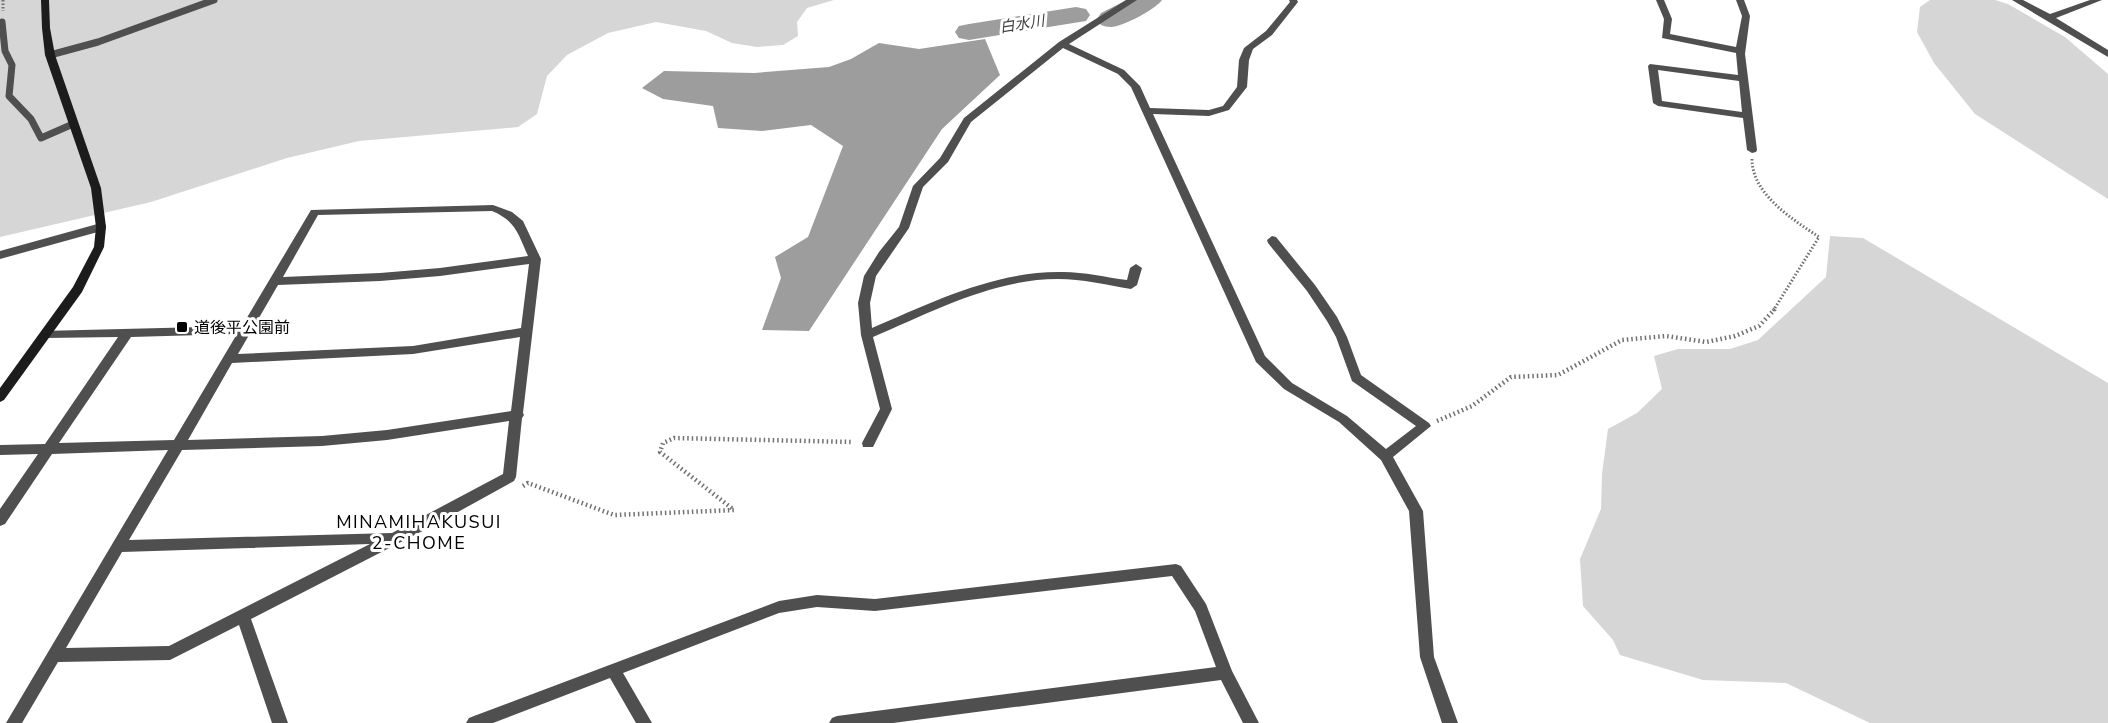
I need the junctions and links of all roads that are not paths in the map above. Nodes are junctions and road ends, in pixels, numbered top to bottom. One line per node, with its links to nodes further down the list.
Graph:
1 (45, 0): 13 (street)
2 (214, 0): 13 (lane)
3 (1131, 0): 11 (street)
4 (1293, 0): 16 (street)
5 (1660, 0): 12 (street)
6 (1740, 0): 12 (street)
7 (2016, 0): 9 (street)
8 (2098, 0): 9 (street)
9 (2049, 17): 14 (street)
10 (2, 22): 18 (lane)
11 (1062, 44): 16 (street); 30 (street)
12 (1741, 51): 15 (street)
13 (50, 54): 18 (street)
14 (2108, 54)
15 (1743, 80): 17 (street); 17 (street)
16 (1148, 111): 38 (street)
17 (1748, 116): 19 (street)
18 (73, 124): 20 (street)
19 (1752, 150)
20 (101, 228): 22 (street); 29 (street)
21 (1272, 240): 38 (street)
22 (0, 255)
23 (535, 259): 25 (street); 25 (street); 28 (street)
24 (1136, 268): 30 (street)
25 (274, 281): 26 (street)
26 (244, 330): 27 (street); 31 (street)
27 (128, 332): 29 (street); 36 (street)
28 (525, 332): 31 (street); 33 (street)
29 (46, 334): 32 (street)
30 (867, 335): 34 (street)
31 (227, 359): 35 (street)
32 (0, 397)
33 (518, 415): 35 (street); 40 (street)
34 (868, 442)
35 (176, 445): 36 (street); 41 (street)
36 (49, 448): 37 (street); 39 (street)
37 (0, 450)
38 (1386, 456): 52 (street)
39 (0, 520)
40 (393, 538): 41 (street); 42 (street)
41 (118, 546): 43 (street)
42 (243, 617): 43 (street); 47 (street)
43 (55, 655): 46 (street)
44 (614, 671): 45 (street); 48 (street); 49 (street)
45 (1226, 673): 50 (street); 51 (street)
46 (14, 723)
47 (280, 723)
48 (474, 723)
49 (644, 723)
50 (837, 723)
51 (1251, 723)
52 (1450, 723)

